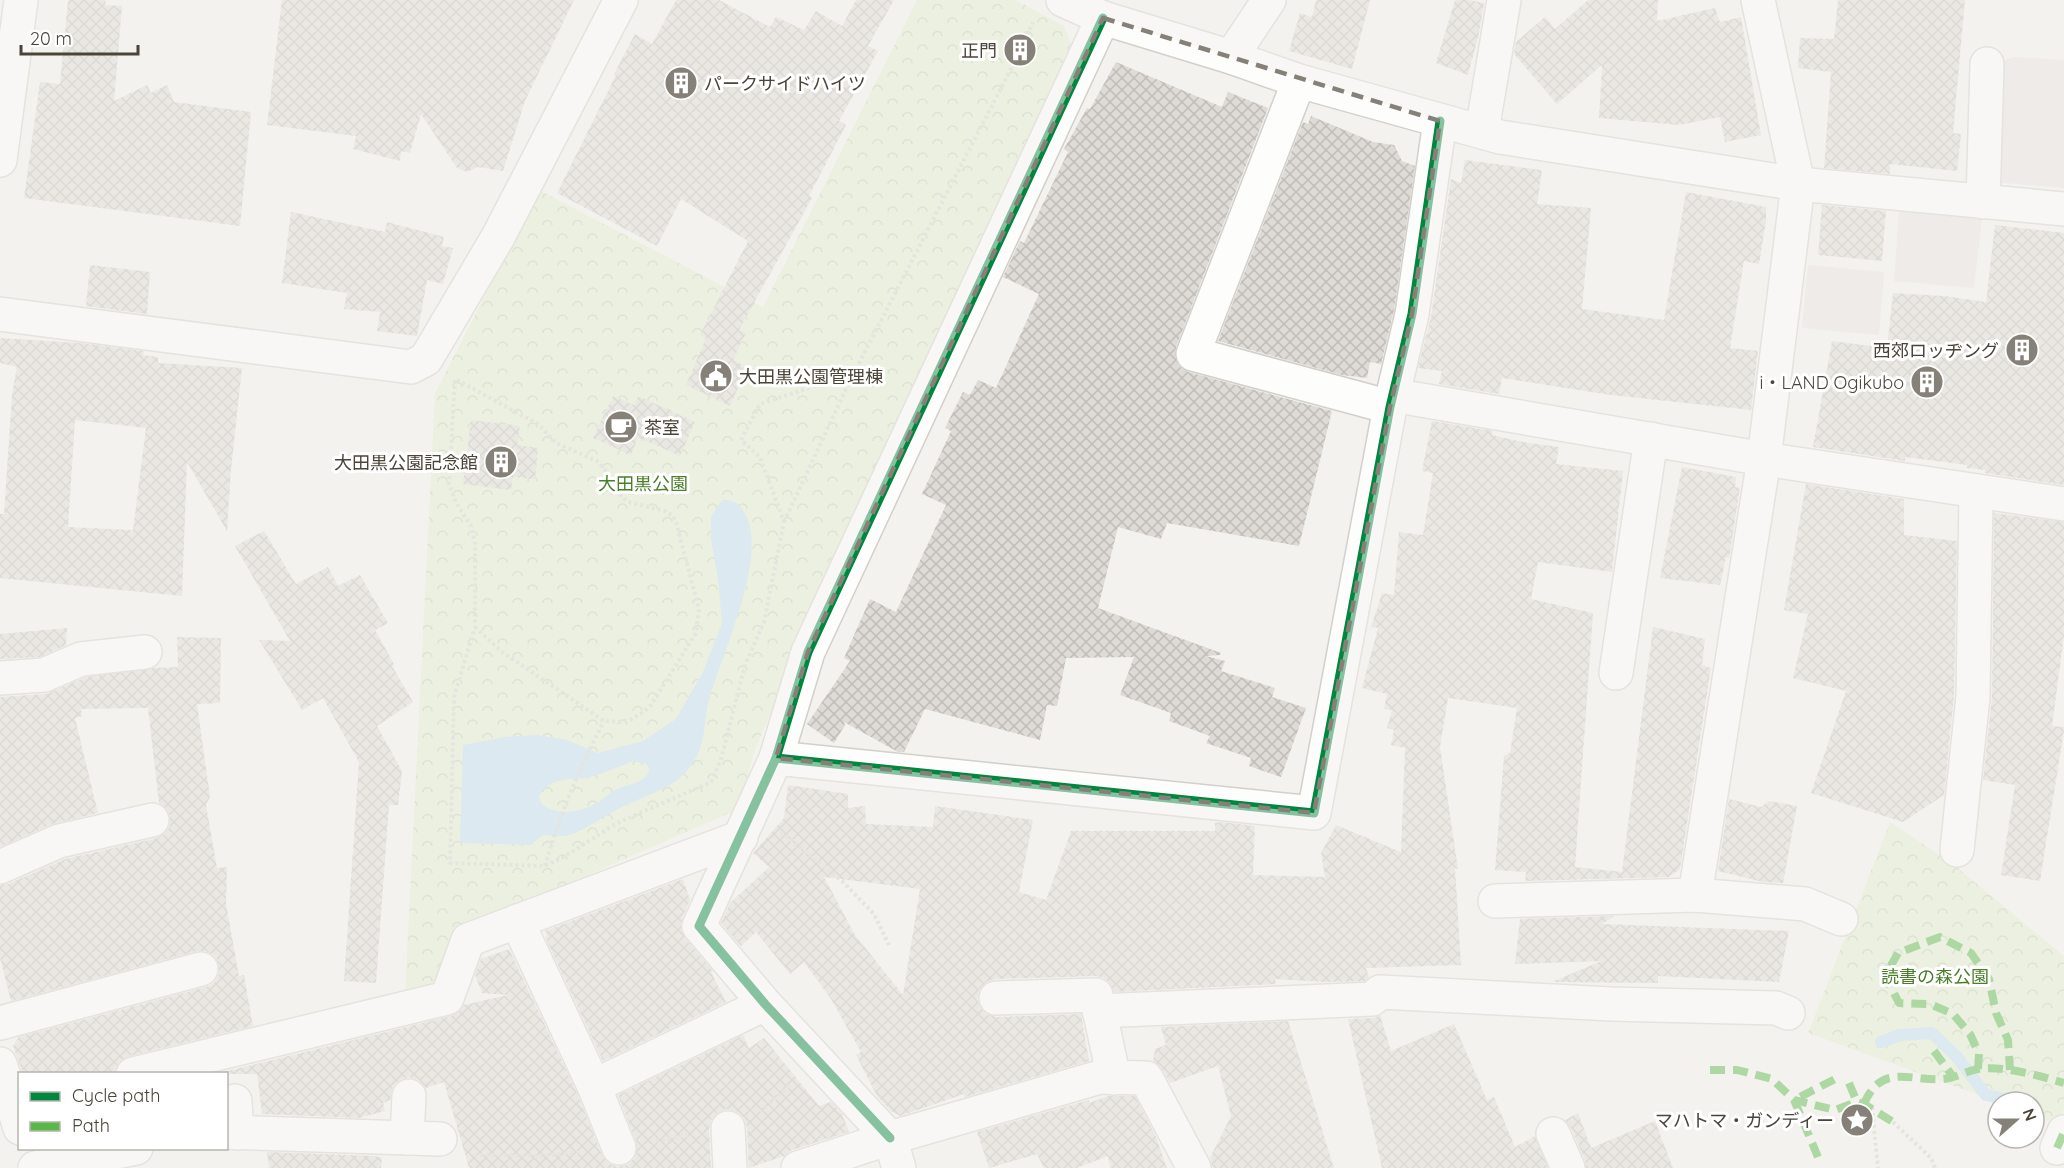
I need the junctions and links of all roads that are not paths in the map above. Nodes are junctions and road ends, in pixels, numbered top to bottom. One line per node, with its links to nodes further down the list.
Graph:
1 (621, 0): 17 (street)
2 (1063, 0): 7 (street)
3 (1269, 0): 8 (street)
4 (1503, 0): 12 (street)
5 (1758, 0): 14 (street)
6 (14, 2): 13 (street)
7 (1103, 18): 8 (street); 26 (street)
8 (1231, 57): 10 (street)
9 (1987, 64): 15 (street)
10 (1299, 81): 11 (street); 18 (street)
11 (1440, 121): 12 (street); 18 (street)
12 (1482, 131): 14 (street)
13 (0, 160)
14 (1798, 184): 15 (street); 20 (street)
15 (1983, 202): 16 (street)
16 (2064, 209)
17 (0, 314)
18 (1391, 401): 19 (street); 26 (street)
19 (1651, 440): 20 (street); 24 (street)
20 (1764, 459): 21 (street); 31 (street)
21 (1977, 492): 22 (street); 29 (street)
22 (2064, 504)
23 (146, 652): 25 (street)
24 (1616, 673)
25 (0, 678)
26 (776, 758): 28 (street)
27 (152, 820): 30 (street)
28 (747, 823): 34 (street); 37 (street)
29 (1957, 850)
30 (0, 867)
31 (1695, 895): 32 (street); 33 (street)
32 (1495, 901)
33 (1840, 919)
34 (517, 921): 42 (street); 44 (street)
35 (201, 969): 40 (street)
36 (996, 998): 38 (street)
37 (765, 1004): 44 (street); 56 (street)
38 (1099, 1011): 39 (street); 43 (street)
39 (1788, 1013)
40 (0, 1023)
41 (0, 1064): 47 (street)
42 (141, 1072)
43 (1114, 1078): 56 (street); 60 (street)
44 (594, 1086): 53 (street)
45 (409, 1096): 51 (street)
46 (235, 1101): 49 (street)
47 (12, 1112)
48 (728, 1128): 58 (street)
49 (232, 1133): 51 (street)
50 (1553, 1134): 61 (street)
51 (407, 1138): 52 (street)
52 (440, 1139)
53 (619, 1148)
54 (27, 1150): 57 (street)
55 (131, 1150): 57 (street)
56 (895, 1153): 59 (street)
57 (34, 1168)
58 (730, 1168)
59 (798, 1168)
60 (1194, 1168)
61 (1568, 1168)

